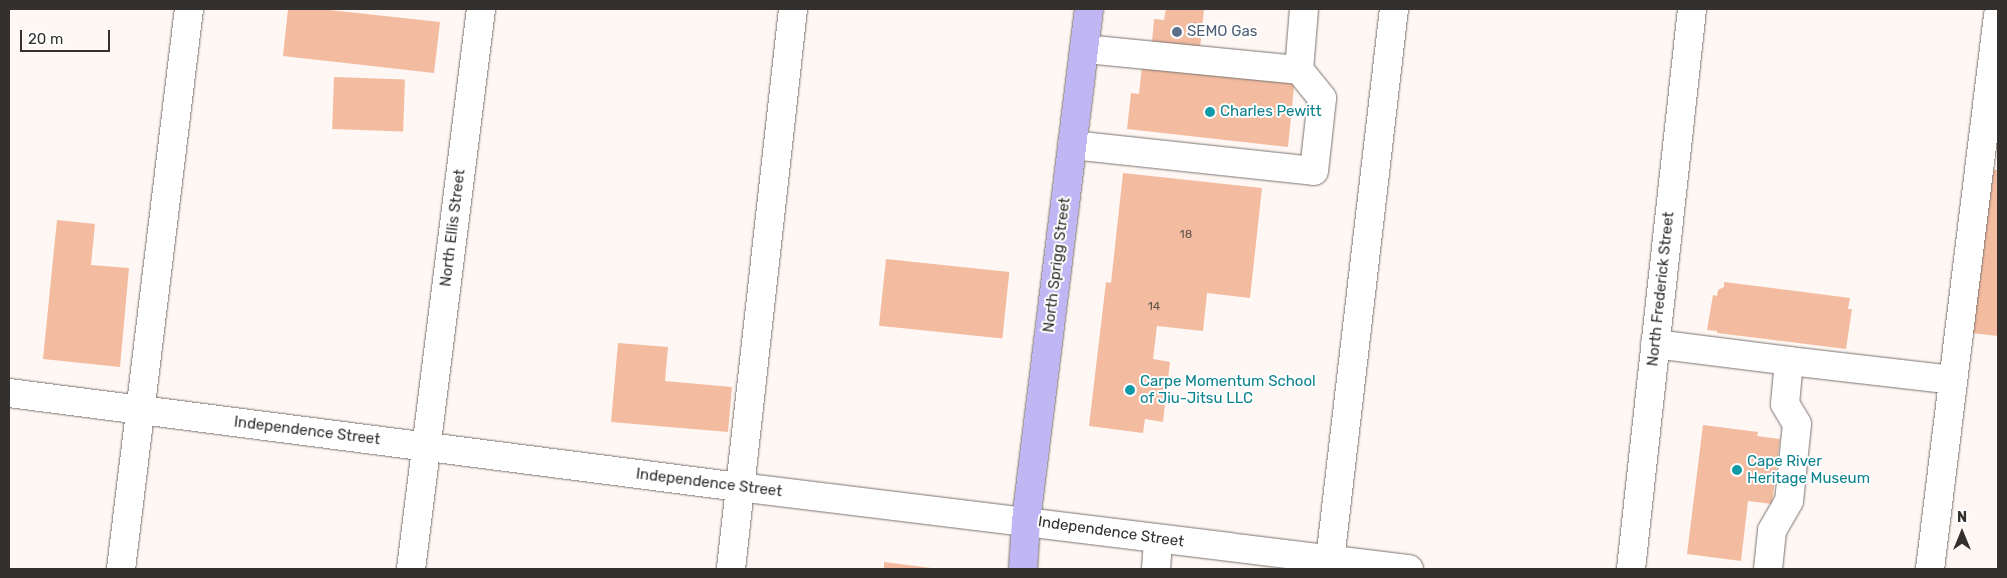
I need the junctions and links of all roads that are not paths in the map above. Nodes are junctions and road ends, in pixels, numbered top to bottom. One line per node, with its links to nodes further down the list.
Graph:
1 (189, 9): 16 (street)
2 (481, 9): 17 (street, North Ellis Street)
3 (793, 9): 18 (street)
4 (1089, 9): 9 (main road, North Sprigg Street)
5 (1304, 9): 10 (street)
6 (1394, 9): 21 (street)
7 (1692, 9): 12 (street, North Frederick Street)
8 (1998, 16): 14 (street)
9 (1085, 48): 10 (street); 11 (main road, North Sprigg Street)
10 (1300, 70): 11 (street)
11 (1072, 145): 19 (main road, North Sprigg Street)
12 (1655, 344): 13 (street); 28 (street, North Frederick Street)
13 (1789, 361): 14 (street); 29 (street)
14 (1952, 380): 30 (street)
15 (9, 393): 16 (street, Independence Street)
16 (139, 410): 17 (street, Independence Street); 22 (street)
17 (425, 446): 18 (street, Independence Street); 23 (street, North Ellis Street)
18 (739, 487): 19 (street, Independence Street); 24 (street)
19 (1026, 521): 20 (street, Independence Street); 25 (main road, North Sprigg Street)
20 (1158, 539): 21 (street, Independence Street); 26 (street)
21 (1330, 564): 27 (street, Independence Street)
22 (121, 569)
23 (411, 569)
24 (731, 569)
25 (1023, 569)
26 (1156, 569)
27 (1409, 569)
28 (1631, 569)
29 (1768, 569)
30 (1930, 569)

